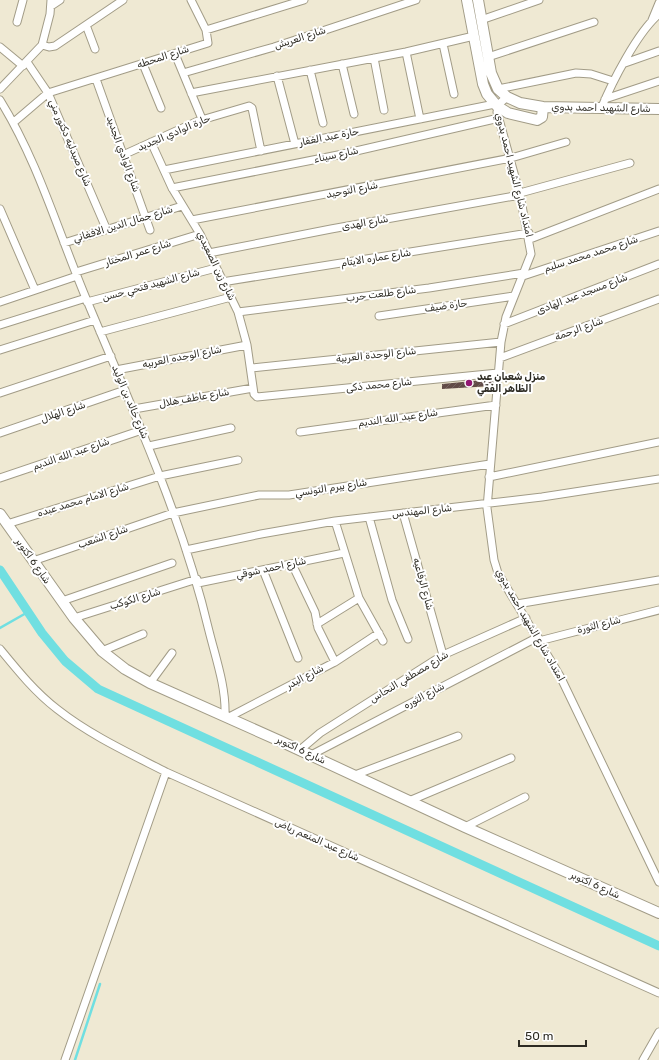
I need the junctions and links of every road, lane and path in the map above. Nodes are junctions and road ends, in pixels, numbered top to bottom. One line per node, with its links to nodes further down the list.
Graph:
1 (23, 0): 15 (street)
2 (60, 0): 10 (street)
3 (124, 0): 17 (street)
4 (304, 0): 18 (street)
5 (416, 0): 34 (street, شارع العريش)
6 (467, 0): 19 (main road)
7 (478, 0): 14 (main road, شارع الشهيد احمد بدوي)
8 (539, 0): 14 (street)
9 (194, 1): 18 (street)
10 (51, 3): 20 (street)
11 (659, 3): 13 (street)
12 (659, 14): 13 (street)
13 (656, 19): 29 (street)
14 (481, 20): 27 (main road, شارع الشهيد احمد بدوي)
15 (17, 22)
16 (594, 22): 27 (street)
17 (86, 25): 20 (street); 23 (street)
18 (206, 30): 26 (street, شارع المحطه)
19 (474, 36): 21 (street); 47 (main road)
20 (42, 44): 30 (street)
21 (443, 44): 25 (street); 43 (street)
22 (0, 48): 30 (street, شارع صيدليه دكتور مني)
23 (95, 50)
24 (659, 51): 29 (street)
25 (406, 52): 28 (street); 53 (street)
26 (175, 54): 31 (street, شارع المحطه); 34 (street)
27 (488, 57): 40 (main road, شارع الشهيد احمد بدوي)
28 (374, 58): 32 (street); 51 (street)
29 (624, 63): 37 (street)
30 (25, 64): 39 (street); 41 (street, شارع صيدليه دكتور مني)
31 (143, 64): 36 (street, شارع المحطه); 49 (street)
32 (342, 64): 33 (street); 52 (street)
33 (310, 70): 35 (street); 57 (street)
34 (183, 73): 42 (street)
35 (277, 76): 42 (street); 60 (street)
36 (96, 78): 41 (street, شارع المحطه); 62 (street, شارع الوادي الجديد)
37 (613, 81): 40 (street); 46 (street)
38 (659, 81): 46 (street)
39 (1, 86)
40 (498, 89): 44 (main road, شارع الشهيد احمد بدوي)
41 (48, 93): 56 (street, شارع المحطه); 73 (street, شارع صيدليه دكتور مني)
42 (191, 93): 55 (street)
43 (454, 94)
44 (507, 97): 47 (street, امتداد شارع الشهيد احمد بدوي); 48 (main road, شارع الشهيد احمد بدوي)
45 (0, 100): 56 (street, شارع خالد بن الوليد)
46 (603, 104): 48 (main road, شارع الشهيد احمد بدوي); 50 (main road, شارع الشهيد احمد بدوي)
47 (496, 105): 48 (main road, شارع الشهيد احمد بدوي); 53 (street, حارة عبد الغفار); 54 (street, امتداد شارع الشهيد احمد بدوي)
48 (543, 107)
49 (161, 108)
50 (659, 109)
51 (384, 110)
52 (354, 114)
53 (420, 118): 60 (street, حارة عبد الغفار)
54 (499, 118): 63 (street, امتداد شارع الشهيد احمد بدوي); 66 (street, شارع سيناء)
55 (202, 119): 58 (street, حارة الوادي الجديد); 61 (street, حارة الوادي الجديد)
56 (14, 122): 78 (street, شارع خالد بن الوليد)
57 (323, 123)
58 (152, 142): 62 (street, حارة الوادي الجديد); 65 (street, شارع زين الصعيدي)
59 (566, 142): 63 (street, شارع التوحيد)
60 (295, 144): 61 (street, حارة عبد الغفار)
61 (261, 151): 65 (street, حارة عبد الغفار)
62 (123, 155): 71 (street, شارع الوادي الجديد)
63 (511, 158): 68 (street, امتداد شارع الشهيد احمد بدوي); 72 (street, شارع التوحيد)
64 (630, 163): 68 (street, شارع الهدى)
65 (164, 170): 66 (street, شارع زين الصعيدي)
66 (172, 188): 69 (street, شارع زين الصعيدي)
67 (659, 189): 77 (street, شارع عماره الايتام)
68 (520, 194): 77 (street, امتداد شارع الشهيد احمد بدوي); 79 (street, شارع الهدى)
69 (182, 206): 71 (street, شارع جمال الدين الافغاني); 72 (street, شارع زين الصعيدي)
70 (0, 210): 85 (street)
71 (146, 217): 73 (street, شارع جمال الدين الافغاني); 74 (street, شارع الوادي الجديد)
72 (192, 220): 76 (street, شارع زين الصعيدي)
73 (106, 228): 78 (street, شارع جمال الدين الافغاني)
74 (150, 230)
75 (659, 231): 83 (street, شارع محمد محمد سليم)
76 (200, 234): 79 (street, شارع زين الصعيدي); 82 (street, شارع عمر المختار)
77 (529, 236): 83 (street, امتداد شارع الشهيد احمد بدوي); 84 (street, شارع عماره الايتام)
78 (64, 242): 82 (street, شارع خالد بن الوليد)
79 (209, 253): 81 (street, شارع زين الصعيدي)
80 (659, 264): 94 (street, شارع مسجد عبد الهادى)
81 (216, 268): 84 (street, شارع زين الصعيدي); 89 (street, شارع الشهيد فتحي حسن)
82 (76, 274): 85 (street, شارع عمر المختار); 89 (street, شارع خالد بن الوليد)
83 (523, 274): 87 (street, امتداد شارع الشهيد احمد بدوي); 91 (street, شارع طلعت حرب)
84 (222, 282): 86 (street, شارع زين الصعيدي)
85 (35, 290): 90 (street, شارع عمر المختار)
86 (231, 296): 91 (street, شارع زين الصعيدي); 96 (street)
87 (514, 296): 92 (street, حارة ضيف); 94 (street, امتداد شارع الشهيد احمد بدوي)
88 (659, 299): 101 (street, شارع الرحمة)
89 (86, 300): 93 (street, شارع خالد بن الوليد); 95 (street, شارع الشهيد فتحي حسن)
90 (0, 302)
91 (238, 312): 98 (street, شارع زين الصعيدي)
92 (379, 316)
93 (95, 320): 96 (street, شارع خالد بن الوليد); 99 (street)
94 (504, 324): 97 (street, امتداد شارع الشهيد احمد بدوي)
95 (0, 325)
96 (100, 332): 100 (street, شارع خالد بن الوليد)
97 (501, 342): 101 (street, امتداد شارع الشهيد احمد بدوي); 102 (street, شارع الوحدة العربية)
98 (247, 345): 102 (street, شارع زين الصعيدي); 103 (street, شارع الوحده العربيه)
99 (0, 350)
100 (110, 356): 103 (street, شارع خالد بن الوليد); 107 (street)
101 (500, 358): 104 (street, امتداد شارع الشهيد احمد بدوي)
102 (251, 368): 105 (street, شارع زين الصعيدي)
103 (116, 370): 106 (street, شارع خالد بن الوليد)
104 (498, 373): 108 (street, شارع محمد ذكى); 109 (street, امتداد شارع الشهيد احمد بدوي)
105 (253, 388): 108 (street, شارع زين الصعيدي); 110 (street, شارع عاطف هلال)
106 (125, 390): 110 (street, شارع خالد بن الوليد); 114 (street, شارع الهلال)
107 (0, 393)
108 (259, 397)
109 (496, 405): 113 (street, شارع عبد الله النديم); 118 (street, امتداد شارع الشهيد احمد بدوي)
110 (134, 409): 112 (street, شارع خالد بن الوليد)
111 (231, 428): 116 (street)
112 (142, 430): 116 (street, شارع خالد بن الوليد); 121 (street, شارع عبد الله النديم)
113 (300, 432)
114 (0, 433)
115 (659, 442): 120 (street)
116 (149, 446): 119 (street, شارع خالد بن الوليد)
117 (238, 460): 119 (street, شارع الامام محمد عبده)
118 (490, 464): 120 (street, امتداد شارع الشهيد احمد بدوي); 124 (street, شارع بيرم التونسي)
119 (160, 476): 124 (street, شارع خالد بن الوليد); 129 (street, شارع الامام محمد عبده)
120 (489, 476): 123 (street, امتداد شارع الشهيد احمد بدوي)
121 (0, 478)
122 (659, 479): 123 (street, شارع المهندس)
123 (488, 504): 125 (street, شارع المهندس); 140 (street, امتداد شارع الشهيد احمد بدوي)
124 (173, 513): 130 (street, شارع خالد بن الوليد); 132 (street, شارع الشعب)
125 (403, 513): 127 (street, شارع المهندس); 153 (street, شارع الرفاعيه)
126 (0, 514): 129 (main road, شارع 6 اكتوبر)
127 (369, 517): 128 (street, شارع المهندس); 147 (street)
128 (335, 521): 130 (street, شارع المهندس); 131 (street)
129 (7, 524): 132 (main road, شارع 6 اكتوبر)
130 (186, 550): 137 (street, شارع خالد بن الوليد)
131 (344, 553): 134 (street, شارع احمد شوقي); 138 (street)
132 (33, 561): 139 (main road, شارع 6 اكتوبر)
133 (172, 563): 139 (street)
134 (292, 564): 135 (street, شارع احمد شوقي); 144 (street)
135 (263, 570): 137 (street, شارع احمد شوقي); 154 (street)
136 (659, 580): 140 (street)
137 (197, 581): 142 (street, شارع الكوكب); 157 (street, شارع خالد بن الوليد)
138 (359, 598): 144 (street); 145 (street)
139 (62, 601): 142 (main road, شارع 6 اكتوبر)
140 (517, 604): 143 (street, امتداد شارع الشهيد احمد بدوي)
141 (659, 610): 148 (street, شارع الثورة)
142 (74, 618): 151 (main road, شارع 6 اكتوبر)
143 (526, 618): 148 (street, امتداد شارع الشهيد احمد بدوي); 153 (street, شارع مصطفي النحاس)
144 (317, 624): 155 (street)
145 (379, 633): 149 (street); 155 (street, شارع البدر)
146 (143, 634): 151 (street)
147 (408, 639)
148 (538, 639): 160 (street, شارع الثوره); 167 (street, امتداد شارع الشهيد احمد بدوي)
149 (384, 641)
150 (0, 649): 162 (street, شارع عبد المنعم رياض)
151 (102, 651): 156 (main road, شارع 6 اكتوبر)
152 (172, 653): 156 (street)
153 (443, 655): 159 (street, شارع مصطفي النحاس)
154 (298, 658)
155 (335, 662): 157 (street, شارع البدر)
156 (150, 682): 157 (main road, شارع 6 اكتوبر)
157 (227, 716): 159 (main road, شارع 6 اكتوبر)
158 (458, 736): 163 (street)
159 (300, 750): 160 (main road, شارع 6 اكتوبر)
160 (311, 755): 163 (main road, شارع 6 اكتوبر)
161 (511, 758): 165 (street)
162 (166, 772): 169 (street, شارع عبد المنعم رياض); 171 (street)
163 (355, 776): 165 (main road, شارع 6 اكتوبر)
164 (526, 797): 166 (street)
165 (409, 801): 166 (main road, شارع 6 اكتوبر)
166 (465, 827): 168 (main road, شارع 6 اكتوبر)
167 (659, 882)
168 (659, 913)
169 (659, 993)
170 (659, 1032): 172 (street)
171 (65, 1060)
172 (643, 1060)

